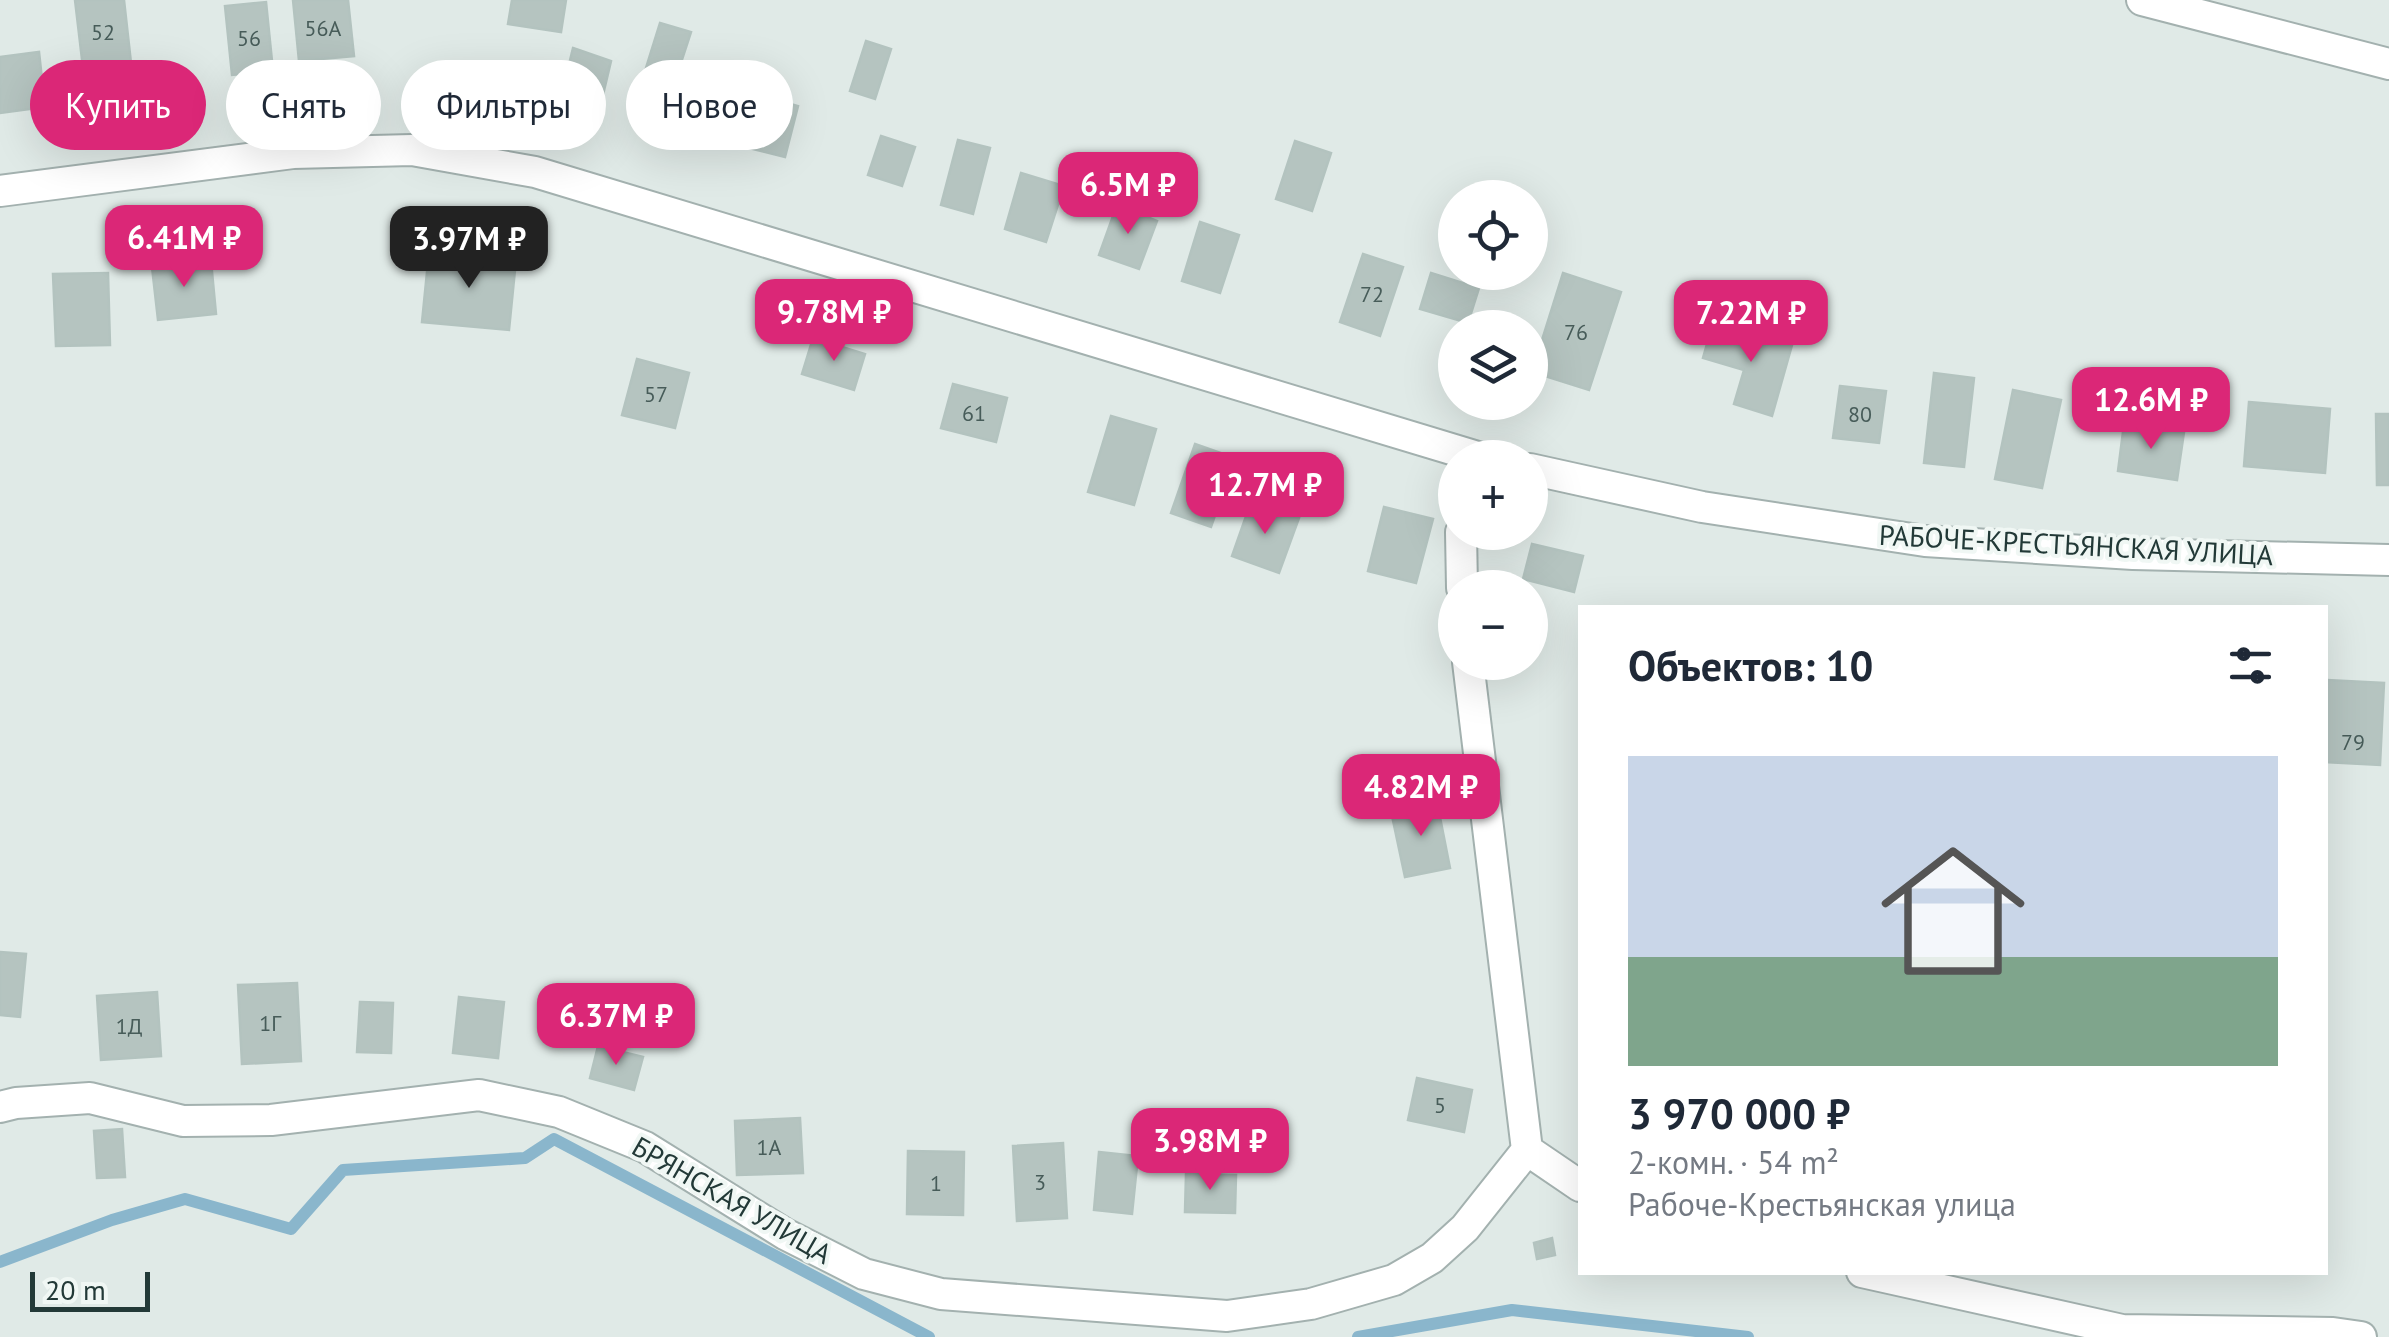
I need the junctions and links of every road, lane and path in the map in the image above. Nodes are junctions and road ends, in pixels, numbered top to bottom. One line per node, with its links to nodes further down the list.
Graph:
1 (2142, 0): 2 (street)
2 (2389, 64)
3 (0, 191): 4 (street)
4 (1438, 447)
5 (1548, 472): 6 (street, РАБОЧЕ-КРЕСТЬЯНСКАЯ УЛИЦА)
6 (2389, 560)
7 (1470, 680): 9 (street)
8 (0, 1107): 9 (street, БРЯНСКАЯ УЛИЦА)
9 (1528, 1150): 10 (street)
10 (1578, 1185)
11 (1875, 1275): 12 (street)
12 (2361, 1337)

